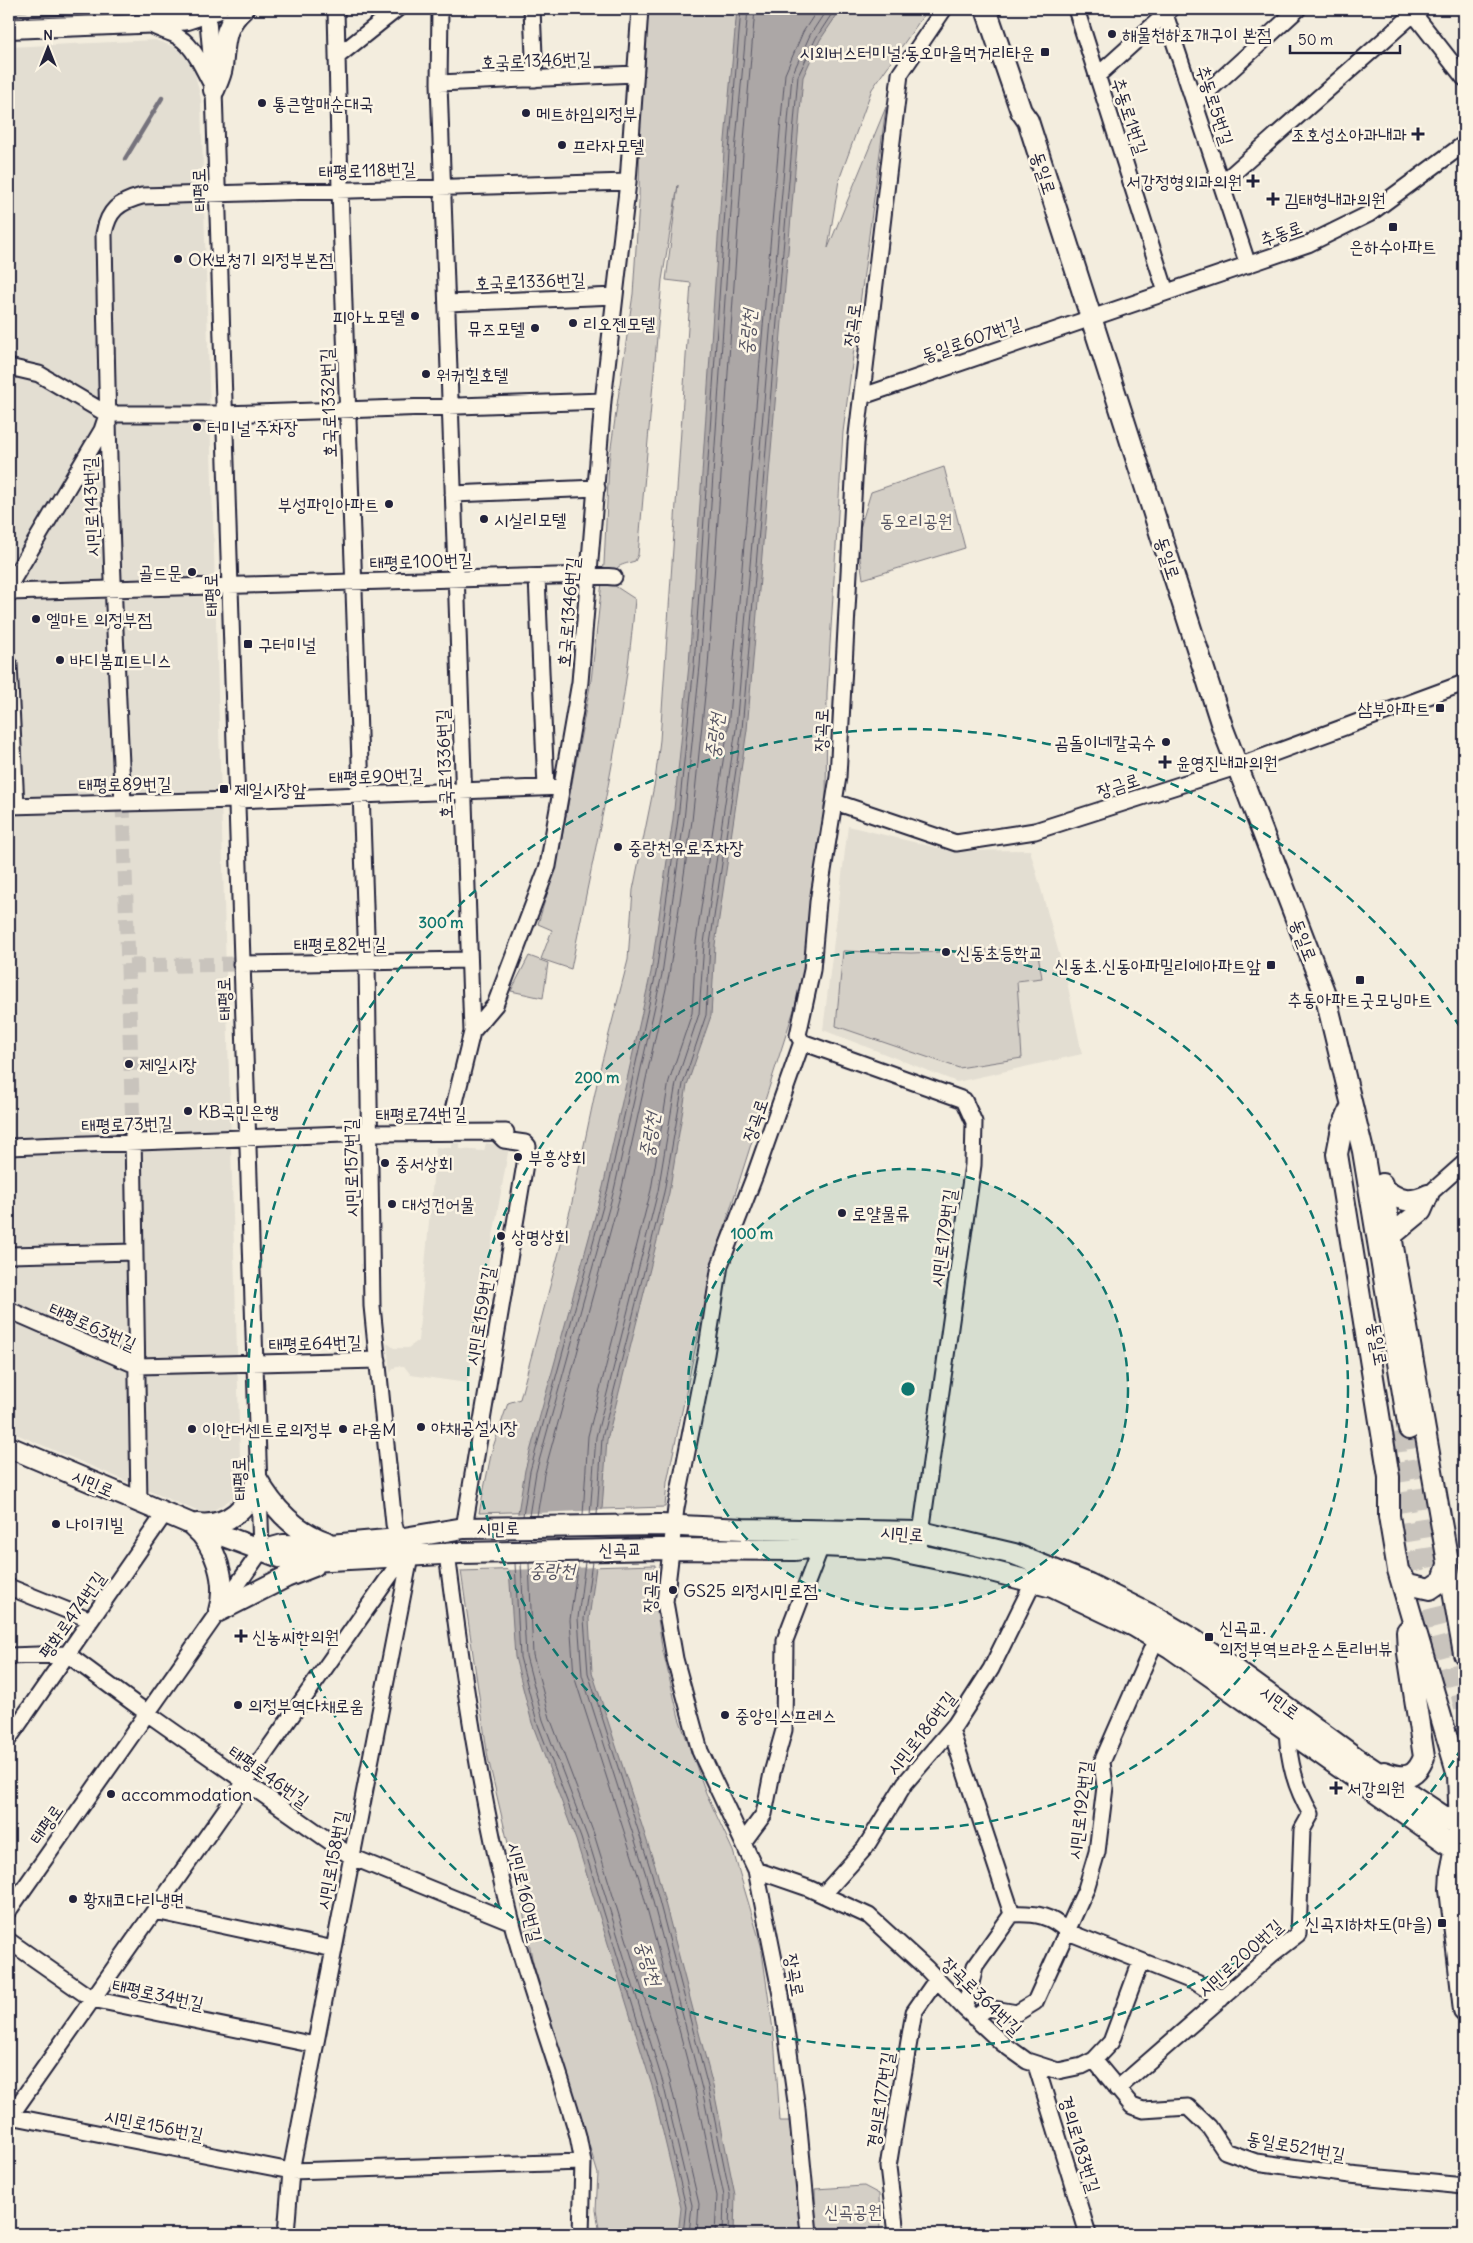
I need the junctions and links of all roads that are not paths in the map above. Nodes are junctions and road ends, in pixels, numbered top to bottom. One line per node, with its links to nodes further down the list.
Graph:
1 (244, 9): 22 (street)
2 (336, 9): 16 (street, 호국로1332번길)
3 (397, 9): 16 (street)
4 (440, 9): 21 (street, 호국로1336번길)
5 (532, 9): 20 (street)
6 (640, 9): 17 (street, 호국로1346번길)
7 (944, 9): 37 (street, 장곡로)
8 (986, 9): 35 (street, 동일로)
9 (1076, 9): 18 (street, 추동로1번길)
10 (1298, 9): 23 (street)
11 (211, 10): 14 (street); 22 (street, 태평로)
12 (1414, 10): 19 (street); 26 (street)
13 (1168, 11): 18 (street, 추동로5번길); 23 (street, 추동로5번길)
14 (148, 23): 15 (street); 22 (street)
15 (9, 28)
16 (338, 56): 28 (street, 호국로1332번길)
17 (635, 74): 20 (street, 호국로1346번길); 25 (street, 호국로1346번길)
18 (1097, 76): 32 (street, 추동로1번길)
19 (1464, 78)
20 (535, 79): 21 (street, 호국로1346번길)
21 (439, 83): 27 (street, 호국로1336번길)
22 (214, 90): 29 (street, 태평로)
23 (1194, 103): 26 (street, 추동로5번길)
24 (1464, 144): 31 (street, 추동로)
25 (628, 182): 27 (street, 태평로118번길); 33 (street, 호국로1346번길)
26 (1221, 184): 31 (street, 추동로5번길)
27 (443, 187): 28 (street, 태평로118번길); 34 (street, 호국로1336번길)
28 (340, 190): 29 (street, 태평로118번길); 40 (street, 호국로1332번길)
29 (217, 194): 30 (street, 태평로118번길); 42 (street, 태평로)
30 (111, 211): 41 (street, 시민로143번길)
31 (1248, 265): 32 (street, 추동로)
32 (1166, 292): 35 (street, 추동로)
33 (615, 296): 34 (street, 호국로1336번길); 38 (street, 호국로1346번길)
34 (446, 303): 39 (street, 호국로1336번길)
35 (1091, 317): 37 (street, 동일로607번길); 56 (street, 동일로)
36 (9, 367): 41 (street)
37 (863, 396): 62 (street, 장곡로)
38 (603, 401): 39 (street); 43 (street, 호국로1346번길)
39 (450, 406): 40 (street); 44 (street, 호국로1336번길)
40 (347, 410): 42 (street); 49 (street, 호국로1332번길)
41 (107, 414): 42 (street); 50 (street); 52 (street, 시민로143번길)
42 (224, 414): 51 (street, 태평로)
43 (597, 488): 44 (street); 45 (street, 호국로1346번길)
44 (453, 494): 48 (street, 호국로1336번길)
45 (590, 575): 46 (street, 태평로100번길); 47 (street, 태평로100번길); 57 (street, 호국로1346번길)
46 (614, 576)
47 (537, 577): 48 (street, 태평로100번길); 58 (street)
48 (456, 579): 49 (street, 태평로100번길); 59 (street, 호국로1336번길)
49 (352, 582): 51 (street, 태평로100번길); 60 (street, 호국로1332번길)
50 (9, 586)
51 (230, 586): 52 (street, 태평로100번길); 61 (street, 태평로)
52 (112, 589): 53 (street, 태평로100번길); 63 (street, 시민로143번길)
53 (9, 592)
54 (9, 664): 64 (street, 태평로89번길)
55 (1464, 683): 56 (street, 장금로)
56 (1236, 767): 62 (street, 장금로); 70 (street, 동일로)
57 (562, 787): 58 (street, 태평로90번길); 68 (street, 호국로1346번길)
58 (546, 788): 59 (street, 태평로90번길)
59 (464, 791): 60 (street, 태평로90번길); 65 (street, 호국로1336번길)
60 (359, 795): 61 (street, 태평로90번길); 66 (street, 시민로157번길)
61 (236, 800): 63 (street, 태평로89번길); 67 (street, 태평로)
62 (834, 802): 69 (street, 장곡로)
63 (123, 803): 64 (street, 태평로89번길)
64 (12, 806)
65 (469, 960): 66 (street, 태평로82번길); 68 (street, 호국로1336번길)
66 (367, 963): 67 (street, 태평로82번길); 73 (street, 시민로157번길)
67 (242, 964): 75 (street, 태평로)
68 (472, 1032): 71 (street, 호국로1346번길)
69 (802, 1042): 93 (street, 장곡로); 95 (street, 시민로179번길)
70 (1350, 1107): 78 (street); 87 (street, 동일로); 104 (street)
71 (448, 1131): 72 (street, 태평로74번길); 73 (street, 태평로74번길)
72 (501, 1132): 94 (street, 시민로159번길)
73 (369, 1133): 75 (street, 태평로74번길); 84 (street, 시민로157번길)
74 (133, 1138): 75 (street, 태평로73번길); 76 (street, 태평로73번길); 81 (street)
75 (247, 1139): 85 (street, 태평로)
76 (9, 1147)
77 (1464, 1163): 79 (street)
78 (1382, 1189): 79 (street); 80 (street)
79 (1428, 1195): 80 (street)
80 (1392, 1235): 103 (street)
81 (135, 1252): 82 (street); 86 (street)
82 (9, 1255)
83 (9, 1310): 86 (street, 태평로63번길)
84 (378, 1360): 85 (street, 태평로64번길); 99 (street, 시민로157번길)
85 (254, 1364): 86 (street, 태평로63번길); 89 (street, 태평로)
86 (138, 1366): 90 (street)
87 (1401, 1431)
88 (9, 1447): 90 (street, 시민로)
89 (257, 1479): 92 (street); 98 (street, 태평로); 100 (street)
90 (139, 1503): 91 (street, 시민로)
91 (165, 1513): 92 (street, 시민로); 108 (street, 평화로474번길)
92 (190, 1523): 98 (street, 시민로); 107 (street)
93 (667, 1525): 94 (street, 시민로); 95 (street, 시민로); 97 (street, 장곡로)
94 (464, 1528): 99 (street, 시민로)
95 (921, 1532): 102 (street, 시민로179번길); 117 (street, 시민로)
96 (820, 1546): 97 (street, 시민로); 102 (street, 시민로); 120 (street)
97 (666, 1549): 101 (street, 신곡교); 120 (street, 장곡로)
98 (261, 1551): 100 (street, 시민로); 107 (street, 태평로)
99 (404, 1551): 100 (street, 시민로); 101 (street, 시민로); 118 (street, 시민로156번길); 122 (street, 시민로158번길)
100 (328, 1552): 107 (street)
101 (453, 1553): 128 (street, 시민로160번길)
102 (918, 1554): 105 (street, 시민로)
103 (1449, 1562): 104 (street); 111 (street)
104 (1398, 1570): 117 (street); 119 (street)
105 (1033, 1584): 109 (street, 시민로); 114 (street, 시민로186번길)
106 (9, 1587): 108 (street)
107 (219, 1611): 113 (street, 태평로)
108 (91, 1620): 110 (street, 평화로474번길)
109 (1156, 1639): 115 (street, 시민로); 129 (street, 시민로192번길)
110 (68, 1654): 112 (street); 113 (street, 태평로46번길); 116 (street, 평화로474번길)
111 (1464, 1654)
112 (9, 1656)
113 (147, 1713): 118 (street, 태평로46번길); 125 (street, 태평로)
114 (951, 1730): 124 (street, 시민로186번길); 127 (street)
115 (1287, 1731): 121 (street, 시민로); 136 (street, 시민로200번길)
116 (9, 1738)
117 (1359, 1760): 119 (street, 시민로)
118 (245, 1782): 122 (street, 태평로46번길); 126 (street, 시민로156번길)
119 (1462, 1829): 121 (street)
120 (744, 1841): 123 (street, 장곡로)
121 (1460, 1852): 134 (street)
122 (352, 1857): 128 (street, 태평로46번길); 131 (street, 시민로158번길)
123 (756, 1870): 124 (street, 장곡로364번길); 148 (street, 장곡로)
124 (823, 1895): 133 (street, 장곡로364번길)
125 (9, 1910)
126 (155, 1910): 131 (street); 135 (street, 시민로156번길)
127 (1012, 1914): 129 (street); 137 (street)
128 (512, 1922): 143 (street, 시민로160번길)
129 (1068, 1932): 132 (street); 137 (street, 시민로192번길)
130 (9, 1941): 135 (street, 태평로34번길)
131 (334, 1949): 138 (street, 시민로158번길)
132 (1141, 1961): 136 (street); 139 (street, 장곡로364번길)
133 (937, 1979): 137 (street, 장곡로364번길); 149 (street, 경의로177번길)
134 (1463, 1994)
135 (92, 1999): 138 (street, 태평로34번길); 142 (street, 시민로156번길)
136 (1221, 1999): 141 (street, 시민로200번길)
137 (969, 2014): 140 (street, 장곡로364번길)
138 (315, 2045): 144 (street, 시민로158번길)
139 (1094, 2060): 140 (street, 장곡로364번길); 141 (street)
140 (1036, 2065): 150 (street, 경의로183번길)
141 (1117, 2089): 145 (street, 동일로521번길)
142 (10, 2117): 144 (street, 시민로156번길)
143 (583, 2162): 144 (street); 147 (street, 시민로160번길)
144 (291, 2171): 146 (street, 시민로158번길)
145 (1464, 2186)
146 (286, 2234)
147 (580, 2234)
148 (809, 2234)
149 (896, 2234)
150 (1088, 2234)

